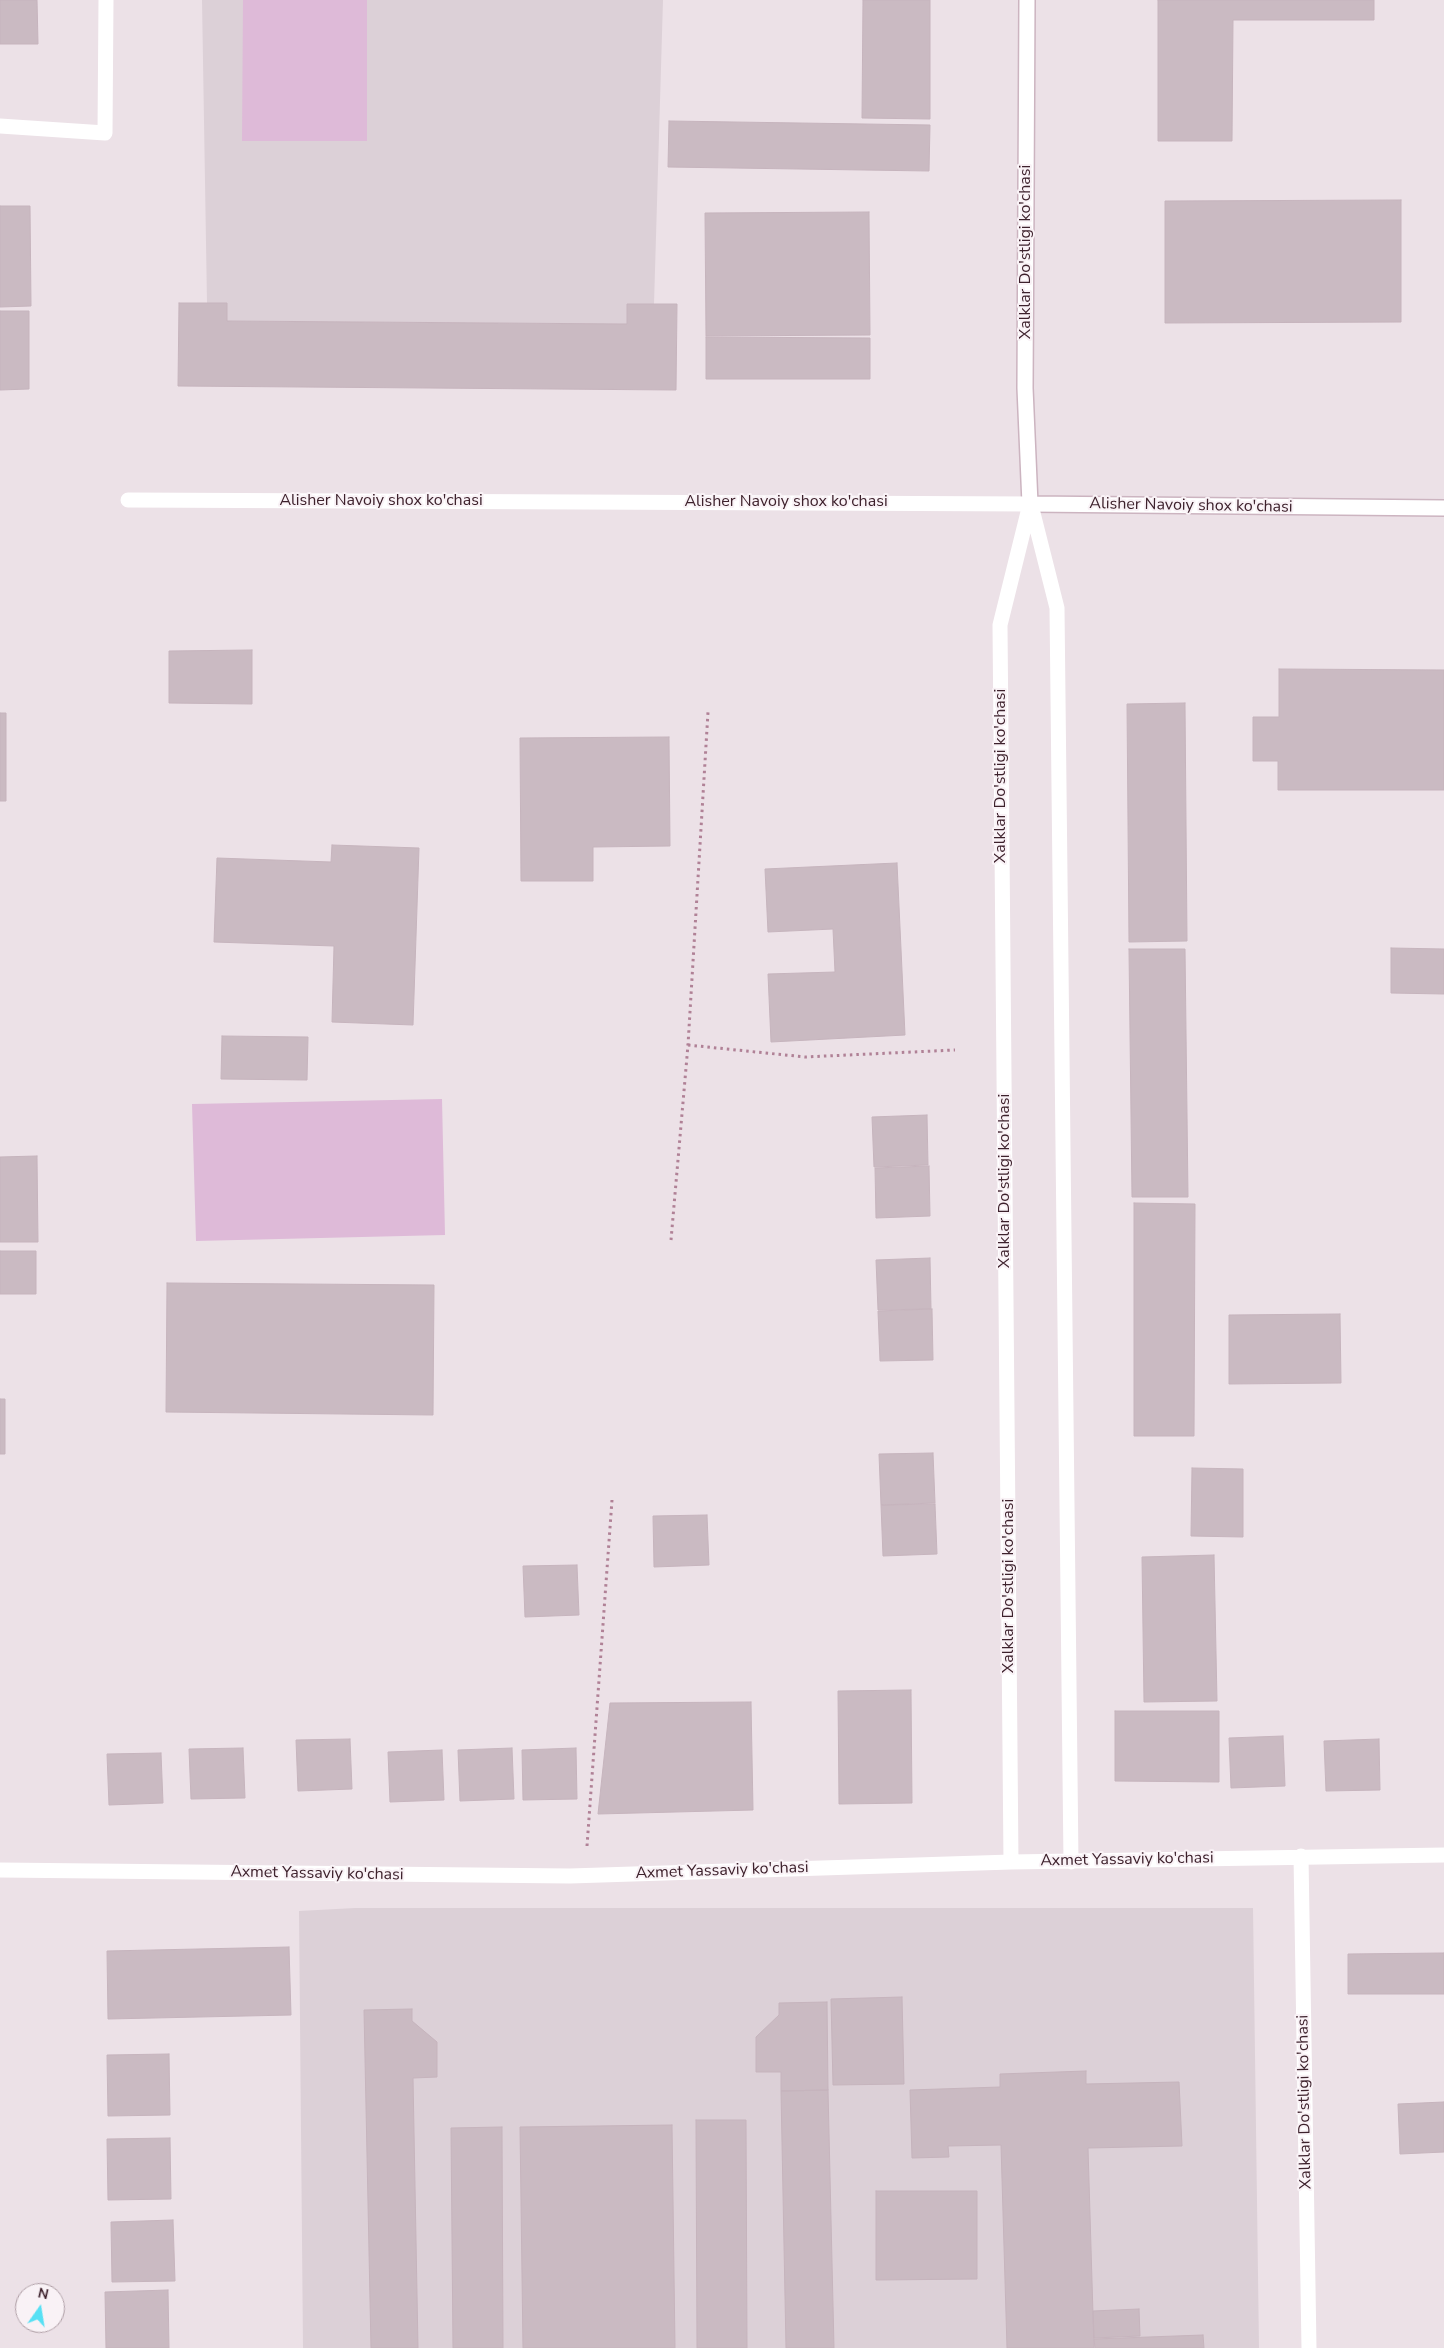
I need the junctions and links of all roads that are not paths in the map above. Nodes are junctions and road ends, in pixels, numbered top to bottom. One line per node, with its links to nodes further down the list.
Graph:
1 (106, 0): 3 (street)
2 (1027, 0): 5 (street, Xalklar Do'stligi ko'chasi)
3 (0, 126)
4 (128, 500): 5 (street, Alisher Navoiy shox ko'chasi)
5 (1030, 504): 6 (street, Alisher Navoiy shox ko'chasi); 9 (street, Xalklar Do'stligi ko'chasi); 10 (street, Xalklar Do'stligi ko'chasi)
6 (1444, 508)
7 (1444, 1855): 8 (street, Axmet Yassaviy ko'chasi)
8 (1301, 1856): 10 (street, Axmet Yassaviy ko'chasi); 12 (street, Xalklar Do'stligi ko'chasi)
9 (1011, 1862): 10 (street, Axmet Yassaviy ko'chasi); 11 (street, Axmet Yassaviy ko'chasi)
10 (1071, 1862)
11 (0, 1870)
12 (1309, 2348)

